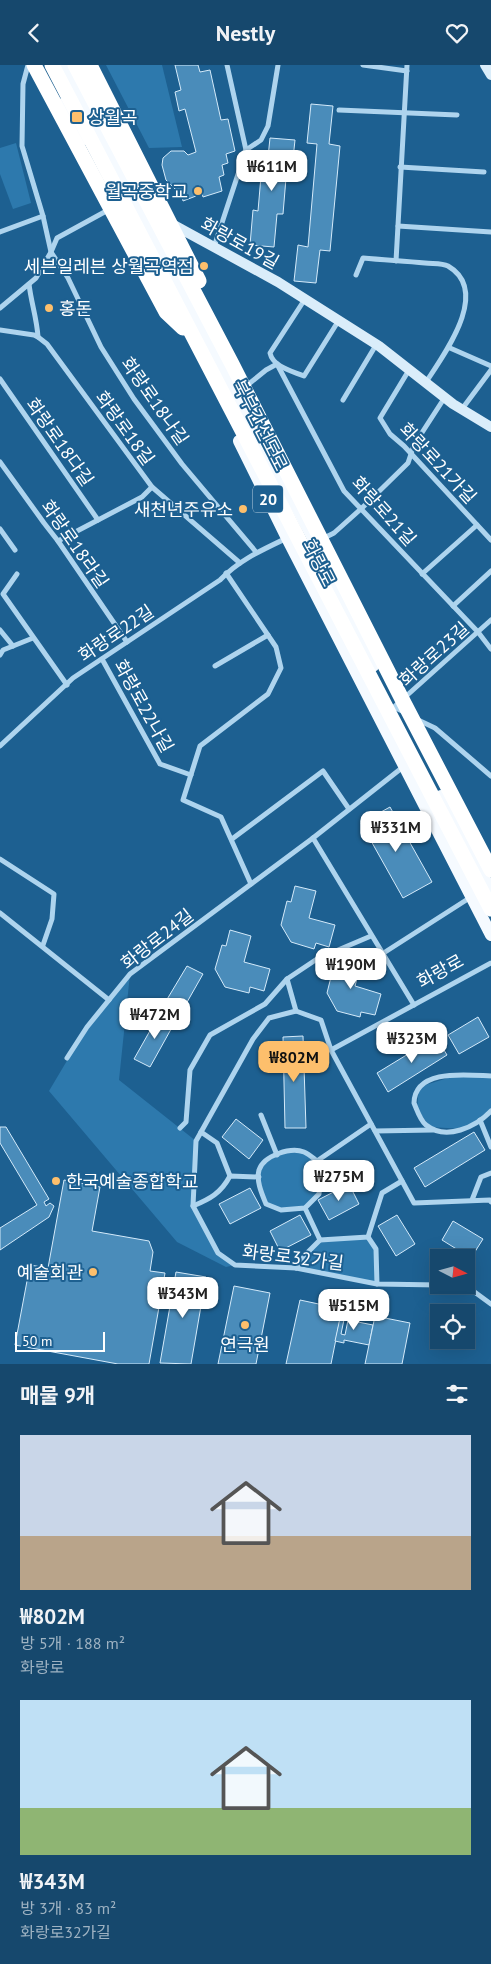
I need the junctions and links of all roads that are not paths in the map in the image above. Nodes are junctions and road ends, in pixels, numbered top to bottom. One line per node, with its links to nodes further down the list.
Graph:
1 (28, 65): 24 (street)
2 (34, 65): 38 (highway)
3 (41, 65): 15 (main road, 화랑로 / 20)
4 (52, 65): 38 (highway, 북부간선도로)
5 (65, 65): 14 (main road, 화랑로 / 20)
6 (75, 65): 41 (highway, 북부간선도로)
7 (90, 65): 41 (highway)
8 (227, 65): 19 (street)
9 (278, 65): 19 (street)
10 (363, 65): 12 (street)
11 (485, 65): 13 (street)
12 (407, 68): 17 (street)
13 (491, 75)
14 (76, 87): 15 (street); 22 (main road, 화랑로 / 20)
15 (59, 97): 23 (main road, 화랑로 / 20)
16 (339, 110): 17 (street)
17 (404, 113): 18 (street); 20 (street)
18 (457, 115)
19 (246, 150): 28 (street)
20 (400, 167): 21 (street); 25 (street)
21 (484, 172)
22 (133, 200): 28 (street, 화랑로19길); 48 (main road, 화랑로 / 20)
23 (120, 204): 29 (street); 60 (main road, 화랑로 / 20)
24 (43, 216): 26 (street); 29 (street)
25 (398, 227): 27 (street); 30 (street)
26 (0, 232)
27 (491, 232)
28 (214, 247): 33 (street, 화랑로19길)
29 (51, 252): 32 (street); 65 (street, 화랑로18나길)
30 (396, 261): 31 (street); 40 (street)
31 (356, 275)
32 (29, 284): 34 (street); 37 (street)
33 (305, 299): 35 (street, 화랑로19길); 42 (street)
34 (0, 308)
35 (338, 320): 39 (street, 화랑로19길); 42 (street)
36 (0, 330): 37 (street)
37 (38, 337): 55 (street, 화랑로18길)
38 (192, 337): 99 (highway, 북부간선도로)
39 (376, 344): 44 (street, 화랑로19길); 50 (street)
40 (450, 348): 43 (street); 47 (street)
41 (232, 364): 95 (highway, 북부간선도로)
42 (277, 364): 48 (street); 56 (street, 화랑로21길)
43 (491, 366)
44 (409, 369): 47 (street, 화랑로19길); 53 (street, 화랑로21가길)
45 (491, 370): 51 (street)
46 (0, 379): 57 (street, 화랑로18다길)
47 (426, 382): 49 (street, 화랑로19길)
48 (236, 394): 63 (main road, 화랑로 / 20)
49 (445, 397): 51 (street, 화랑로19길); 53 (street)
50 (343, 400)
51 (462, 409): 52 (street, 화랑로19길)
52 (491, 427)
53 (411, 454): 56 (street, 화랑로); 58 (street, 화랑로21가길)
54 (0, 462): 62 (street, 화랑로18라길)
55 (152, 487): 57 (street); 66 (street, 화랑로18길)
56 (362, 508): 63 (street, 화랑로); 70 (street, 화랑로21길)
57 (98, 520): 62 (street)
58 (477, 525): 61 (street, 화랑로21가길); 70 (street, 화랑로21가길)
59 (0, 529): 64 (street)
60 (287, 538): 65 (street, 화랑로22길); 72 (main road, 화랑로 / 20)
61 (491, 540)
62 (58, 541): 79 (street, 화랑로18라길)
63 (315, 542): 71 (main road, 화랑로 / 20)
64 (15, 550)
65 (256, 553): 66 (street, 화랑로22길)
66 (240, 563): 68 (street, 화랑로22길)
67 (491, 571): 73 (street)
68 (226, 573): 77 (street); 79 (street, 화랑로22길)
69 (17, 574): 78 (street)
70 (422, 574): 73 (street, 화랑로21길)
71 (328, 576): 72 (street); 86 (main road, 화랑로 / 20)
72 (308, 578): 88 (main road, 화랑로 / 20)
73 (453, 606): 76 (street, 화랑로21길)
74 (491, 620): 76 (street, 화랑로23길)
75 (0, 630): 80 (street)
76 (478, 632): 81 (street, 화랑로21길); 86 (street, 화랑로23길)
77 (268, 635): 84 (street); 89 (street)
78 (32, 638): 80 (street); 85 (street)
79 (126, 642): 83 (street, 화랑로22길)
80 (13, 646): 82 (street)
81 (491, 649)
82 (0, 655)
83 (102, 659): 85 (street, 화랑로22길); 89 (street, 화랑로22나길)
84 (215, 666)
85 (66, 685): 87 (street, 화랑로22길)
86 (394, 707): 90 (street); 97 (main road, 화랑로 / 20)
87 (0, 746)
88 (404, 767): 91 (street, 화랑로24길); 98 (main road, 화랑로 / 20)
89 (191, 775): 93 (street)
90 (491, 776)
91 (349, 809): 92 (street, 화랑로24길); 93 (street)
92 (313, 838): 96 (street, 화랑로24길); 102 (street)
93 (232, 839): 96 (street)
94 (0, 859): 103 (street)
95 (491, 870)
96 (250, 884): 107 (street, 화랑로24길)
97 (490, 888)
98 (471, 897): 101 (main road, 화랑로 / 20); 104 (street)
99 (491, 909)
100 (0, 913): 103 (street)
101 (491, 935)
102 (371, 936): 104 (street); 106 (street)
103 (43, 945): 107 (street)
104 (382, 953): 108 (street)
105 (491, 963): 108 (street, 화랑로)
106 (287, 979): 109 (street); 117 (street)
107 (109, 999): 111 (street, 화랑로24길)
108 (414, 1005): 110 (street, 화랑로)
109 (296, 1011): 110 (street); 120 (street)
110 (331, 1050): 116 (street)
111 (67, 1058)
112 (491, 1076): 118 (street)
113 (491, 1111): 115 (street)
114 (261, 1115): 122 (street)
115 (480, 1120): 118 (street); 121 (street)
116 (371, 1124): 119 (street); 123 (street)
117 (180, 1128)
118 (436, 1129): 119 (street)
119 (375, 1131): 127 (street)
120 (200, 1133): 125 (street); 130 (street)
121 (491, 1147)
122 (277, 1155): 123 (street); 126 (street)
123 (317, 1161): 131 (street)
124 (491, 1173): 128 (street)
125 (230, 1176): 126 (street); 130 (street)
126 (259, 1177): 131 (street)
127 (402, 1181): 128 (street); 132 (street)
128 (472, 1201): 129 (street)
129 (491, 1202)
130 (193, 1206): 134 (street, 화랑로32가길)
131 (304, 1208): 133 (street)
132 (368, 1237): 133 (street); 135 (street)
133 (320, 1240): 134 (street)
134 (296, 1268): 135 (street, 화랑로32가길)
135 (377, 1284): 136 (street, 화랑로32가길)
136 (430, 1285)
137 (475, 1292): 138 (street)
138 (491, 1304)

